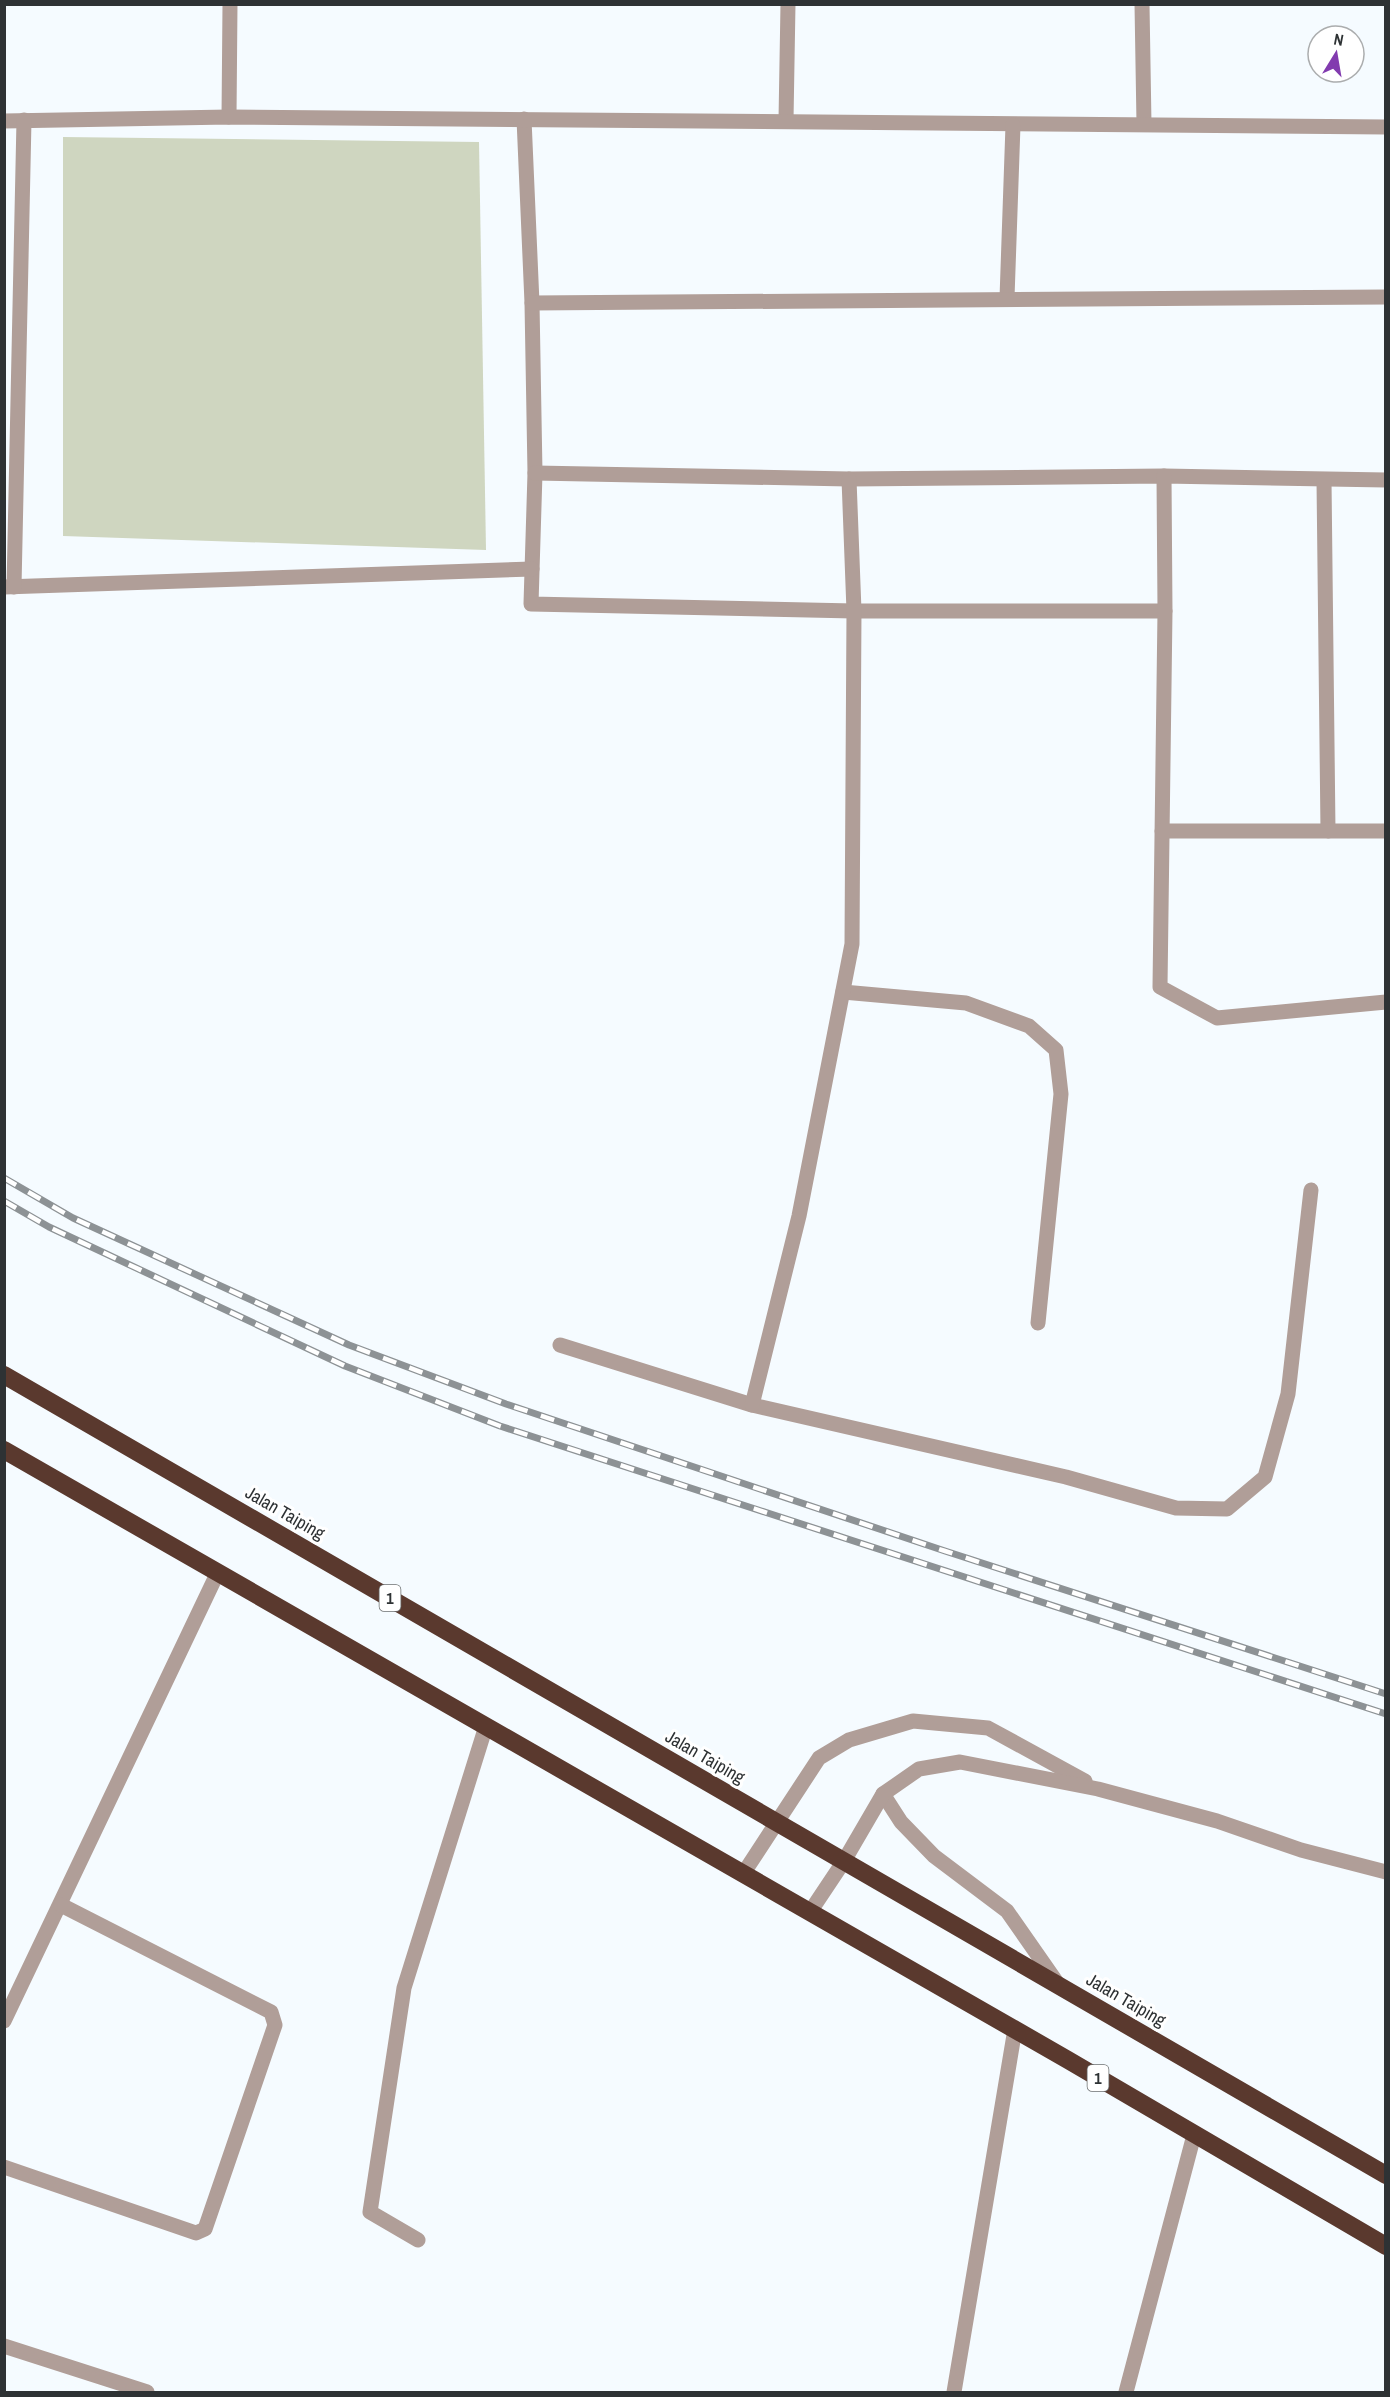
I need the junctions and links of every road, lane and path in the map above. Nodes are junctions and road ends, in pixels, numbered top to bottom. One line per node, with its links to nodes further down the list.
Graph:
1 (230, 4): 4 (street)
2 (788, 4): 7 (street)
3 (1142, 4): 9 (street)
4 (229, 117): 5 (street); 6 (street)
5 (524, 118): 7 (street); 14 (street)
6 (24, 120): 8 (street); 21 (street)
7 (786, 120): 10 (street)
8 (4, 121)
9 (1144, 124): 10 (street); 11 (street)
10 (1013, 125): 13 (street)
11 (1386, 127)
12 (1386, 297): 13 (street)
13 (1007, 298): 14 (street)
14 (532, 303): 15 (street)
15 (535, 473): 17 (street); 20 (street)
16 (1164, 476): 17 (street); 18 (street); 23 (street)
17 (849, 479): 22 (street)
18 (1324, 480): 19 (street); 25 (street)
19 (1386, 480)
20 (532, 569): 21 (street); 22 (street)
21 (9, 587)
22 (854, 611): 23 (street); 27 (street)
23 (1165, 611): 24 (street)
24 (1162, 831): 25 (street); 28 (street)
25 (1328, 831): 26 (street)
26 (1386, 831)
27 (843, 992): 30 (street); 33 (street)
28 (1386, 1002)
29 (1311, 1190): 33 (street)
30 (1038, 1323)
31 (560, 1345): 33 (street)
32 (4, 1375): 39 (highway, Jalan Taiping / 1)
33 (752, 1405)
34 (4, 1450): 35 (highway, 1)
35 (218, 1572): 36 (highway, 1); 43 (street)
36 (486, 1726): 42 (highway, 1); 51 (street)
37 (1098, 1789): 38 (street); 39 (street); 41 (street)
38 (883, 1794): 40 (street); 45 (street)
39 (776, 1822): 40 (highway, Jalan Taiping / 1); 42 (street)
40 (844, 1862): 44 (street); 45 (highway, Jalan Taiping / 1)
41 (1386, 1872)
42 (743, 1874): 44 (highway, 1)
43 (61, 1905): 46 (street); 49 (street)
44 (810, 1912): 47 (highway, 1)
45 (1058, 1985): 50 (highway, Jalan Taiping / 1)
46 (4, 2021)
47 (1015, 2029): 48 (highway, 1); 55 (street)
48 (1194, 2135): 52 (highway, 1); 56 (street)
49 (4, 2167)
50 (1386, 2175)
51 (418, 2240)
52 (1386, 2246)
53 (4, 2346): 54 (street)
54 (147, 2392)
55 (954, 2392)
56 (1126, 2392)

